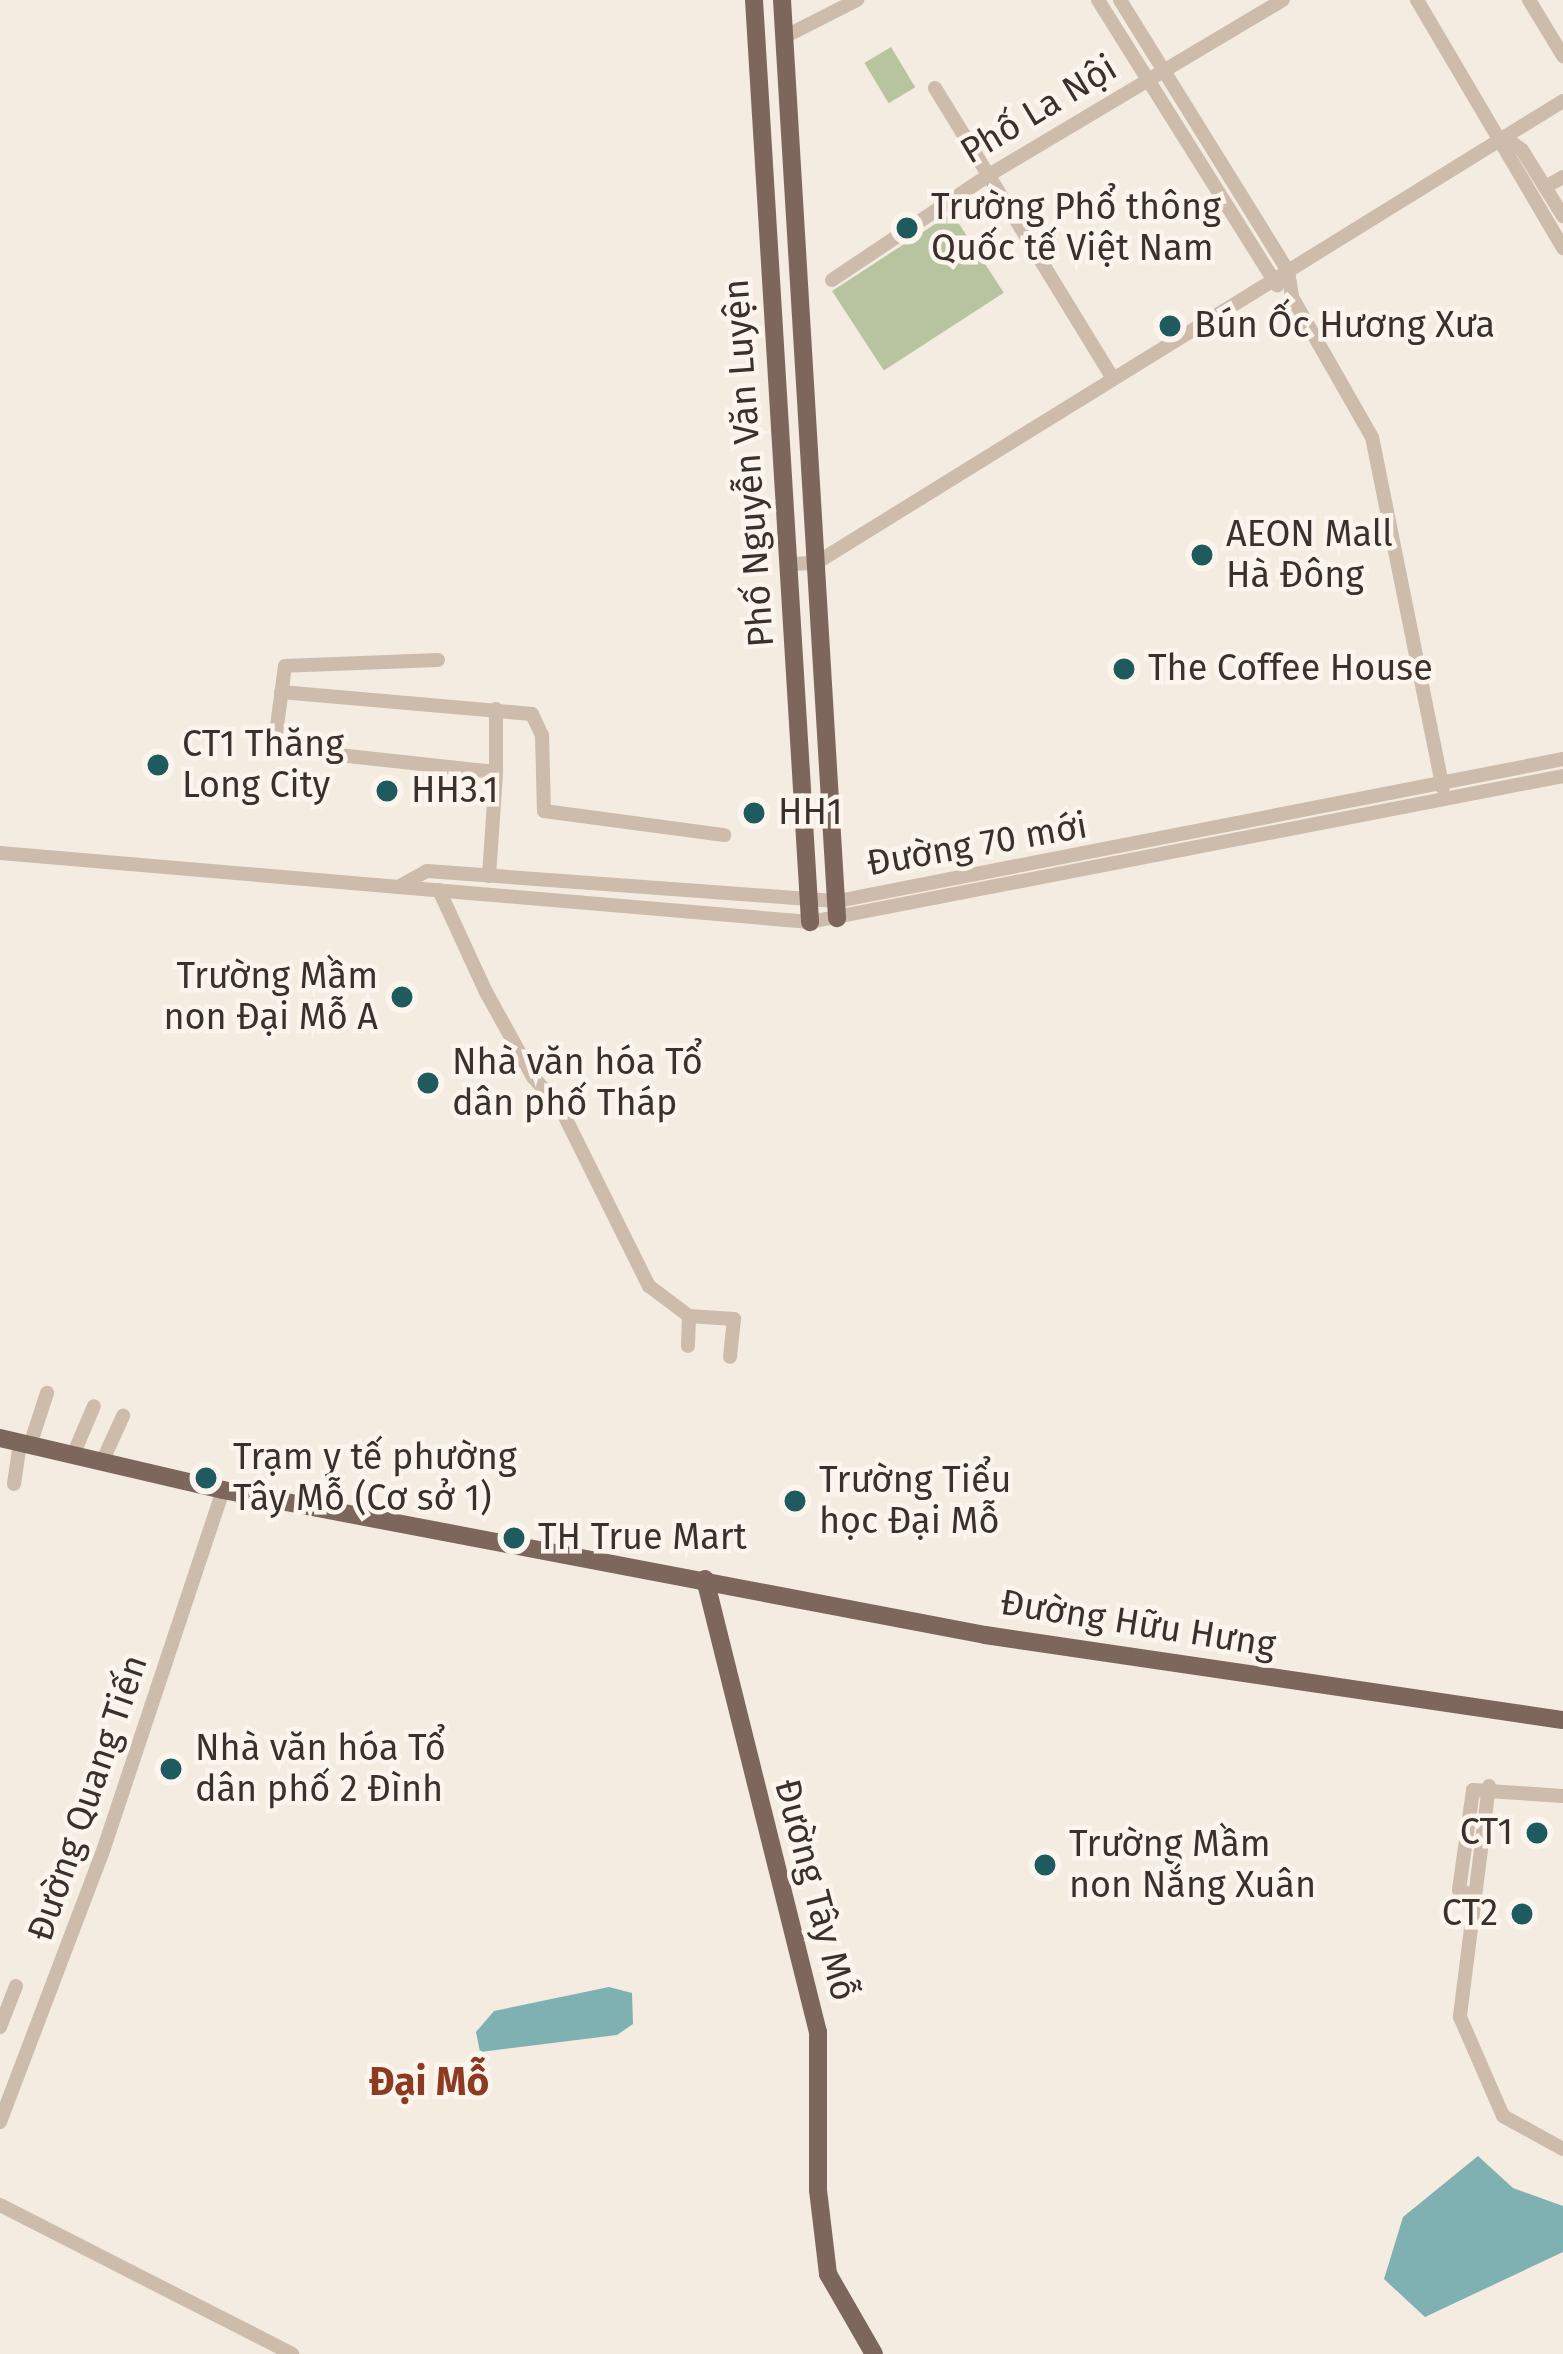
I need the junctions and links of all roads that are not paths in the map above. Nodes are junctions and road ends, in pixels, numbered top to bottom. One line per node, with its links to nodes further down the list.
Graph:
1 (754, 0): 22 (main road, Phố Nguyễn Văn Luyện)
2 (782, 0): 9 (main road, Phố Nguyễn Văn Luyện)
3 (857, 0): 9 (street)
4 (1098, 0): 12 (street)
5 (1120, 0): 11 (street)
6 (1283, 0): 11 (street, Phố La Nội)
7 (1418, 0): 15 (street)
8 (1528, 0): 10 (street)
9 (786, 36): 21 (main road, Phố Nguyễn Văn Luyện)
10 (1563, 56)
11 (1165, 69): 12 (street, Phố La Nội); 23 (street)
12 (1148, 80): 16 (street, Phố La Nội); 25 (street)
13 (935, 88): 16 (street)
14 (1563, 100): 15 (street)
15 (1504, 137): 18 (street); 20 (street); 23 (street)
16 (989, 175): 24 (street, Phố La Nội); 29 (street)
17 (1563, 177): 18 (street)
18 (1546, 187): 19 (street)
19 (1563, 216)
20 (1563, 248)
21 (797, 258): 22 (main road); 27 (main road, Phố Nguyễn Văn Luyện)
22 (770, 259): 28 (main road, Phố Nguyễn Văn Luyện)
23 (1288, 271): 25 (street); 26 (street)
24 (832, 280)
25 (1272, 280): 26 (street); 29 (street)
26 (1292, 297): 38 (street)
27 (801, 315): 28 (main road); 30 (main road, Phố Nguyễn Văn Luyện)
28 (773, 316): 31 (main road, Phố Nguyễn Văn Luyện)
29 (1112, 377): 30 (street)
30 (817, 563): 31 (street); 44 (main road, Phố Nguyễn Văn Luyện)
31 (788, 564): 45 (main road, Phố Nguyễn Văn Luyện)
32 (438, 660): 33 (street)
33 (281, 692): 34 (street); 36 (street)
34 (496, 709): 36 (street); 39 (street)
35 (1563, 760): 38 (street, Đường 70 mới)
36 (496, 772): 41 (street)
37 (1563, 776): 38 (street)
38 (1444, 791): 44 (street, Đường 70 mới)
39 (724, 835)
40 (0, 853): 42 (street, Đường 70 mới)
41 (489, 877): 42 (street, Đường 70 mới); 45 (street, Đường 70 mới)
42 (398, 887): 43 (street, Đường 70 mới)
43 (439, 890): 45 (street, Đường 70 mới); 46 (street)
44 (837, 909): 45 (street, Đường 70 mới)
45 (810, 912)
46 (689, 1316): 47 (street); 48 (street)
47 (688, 1346)
48 (730, 1357)
49 (46, 1394): 52 (street)
50 (94, 1406): 53 (street)
51 (122, 1416): 54 (street)
52 (17, 1442): 53 (main road, Đường Hữu Hưng); 55 (street)
53 (73, 1455): 54 (main road, Đường Hữu Hưng)
54 (102, 1462): 56 (main road, Đường Hữu Hưng)
55 (14, 1484)
56 (223, 1490): 57 (main road, Đường Hữu Hưng); 62 (street, Đường Quang Tiến)
57 (705, 1580): 58 (main road, Đường Hữu Hưng); 66 (main road, Đường Tây Mỗ)
58 (1563, 1720)
59 (1563, 1796): 63 (street)
60 (16, 1986): 61 (street)
61 (0, 2027)
62 (0, 2122)
63 (1563, 2149)
64 (0, 2205): 65 (street)
65 (292, 2354)
66 (874, 2354)

